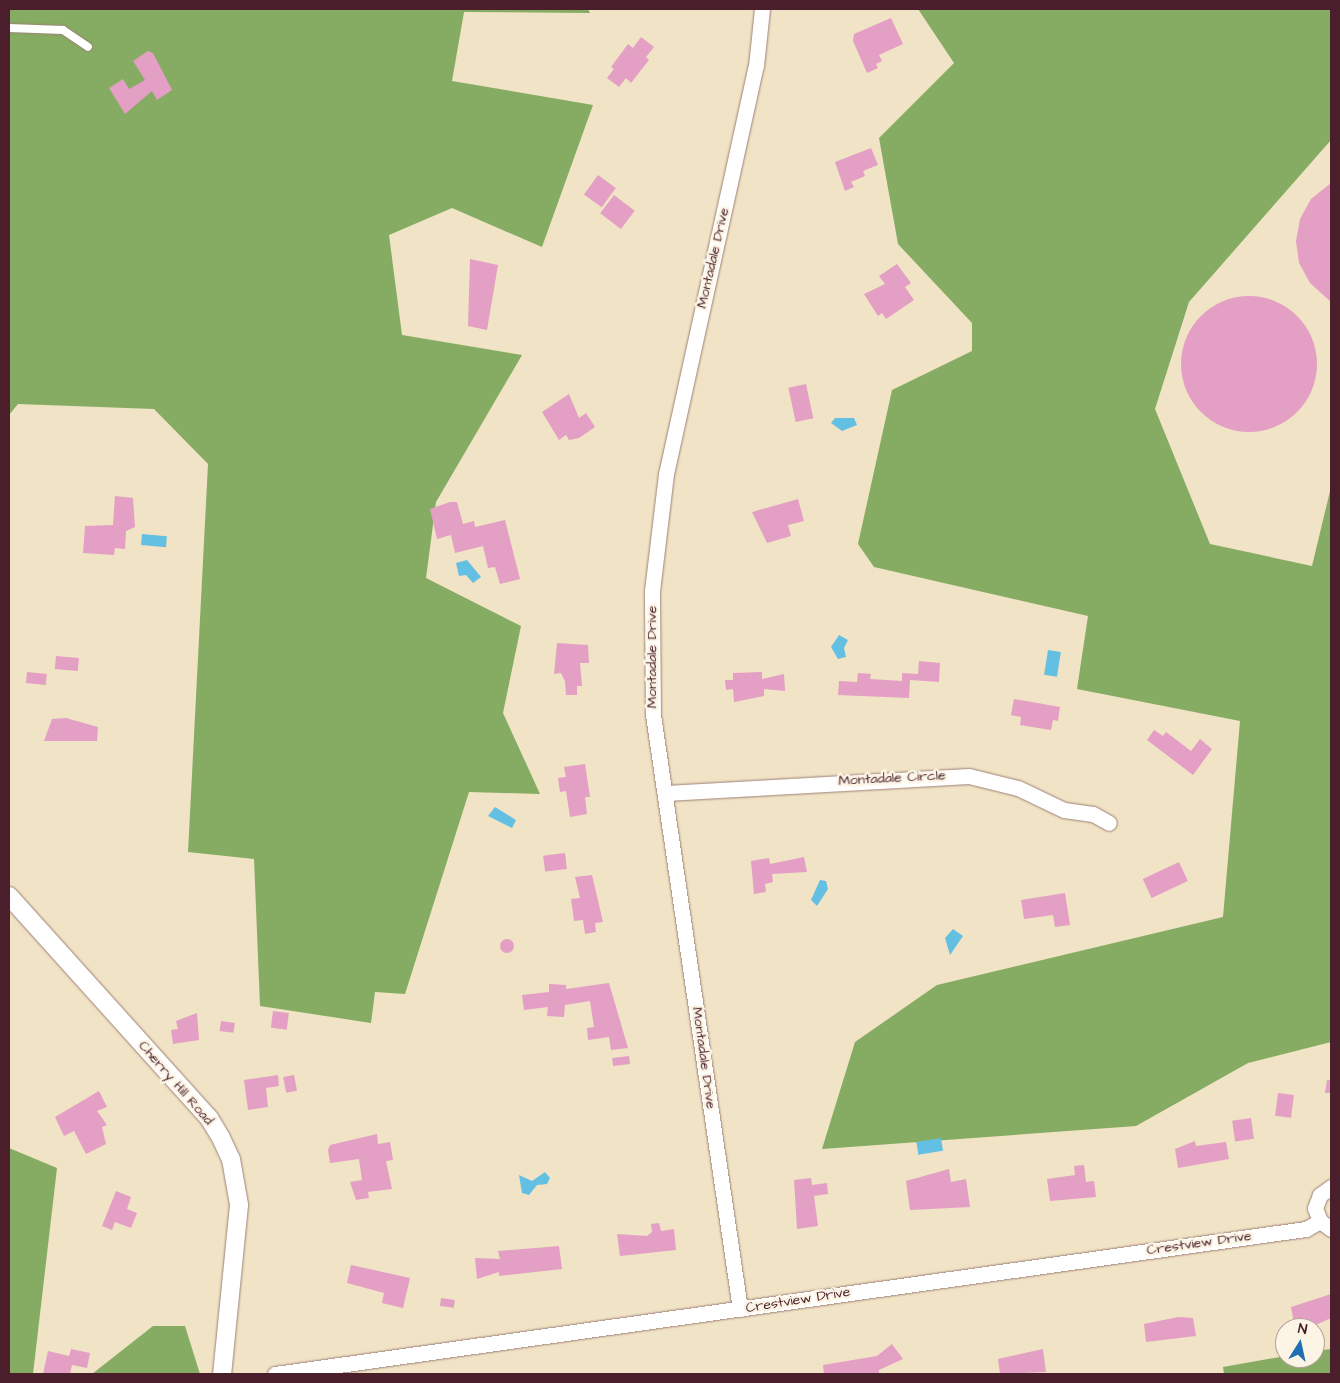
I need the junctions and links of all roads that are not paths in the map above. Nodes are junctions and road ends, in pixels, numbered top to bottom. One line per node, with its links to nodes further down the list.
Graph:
1 (762, 9): 4 (street, Montadale Drive)
2 (9, 28): 3 (lane)
3 (88, 47)
4 (666, 793): 5 (street, Montadale Circle); 9 (street, Montadale Drive)
5 (1110, 823)
6 (9, 896): 10 (street, Cherry Hill Road)
7 (1331, 1187): 8 (street, Crestview Drive)
8 (1325, 1225): 9 (street, Crestview Drive)
9 (740, 1309): 11 (street, Crestview Drive)
10 (222, 1374)
11 (275, 1374)

